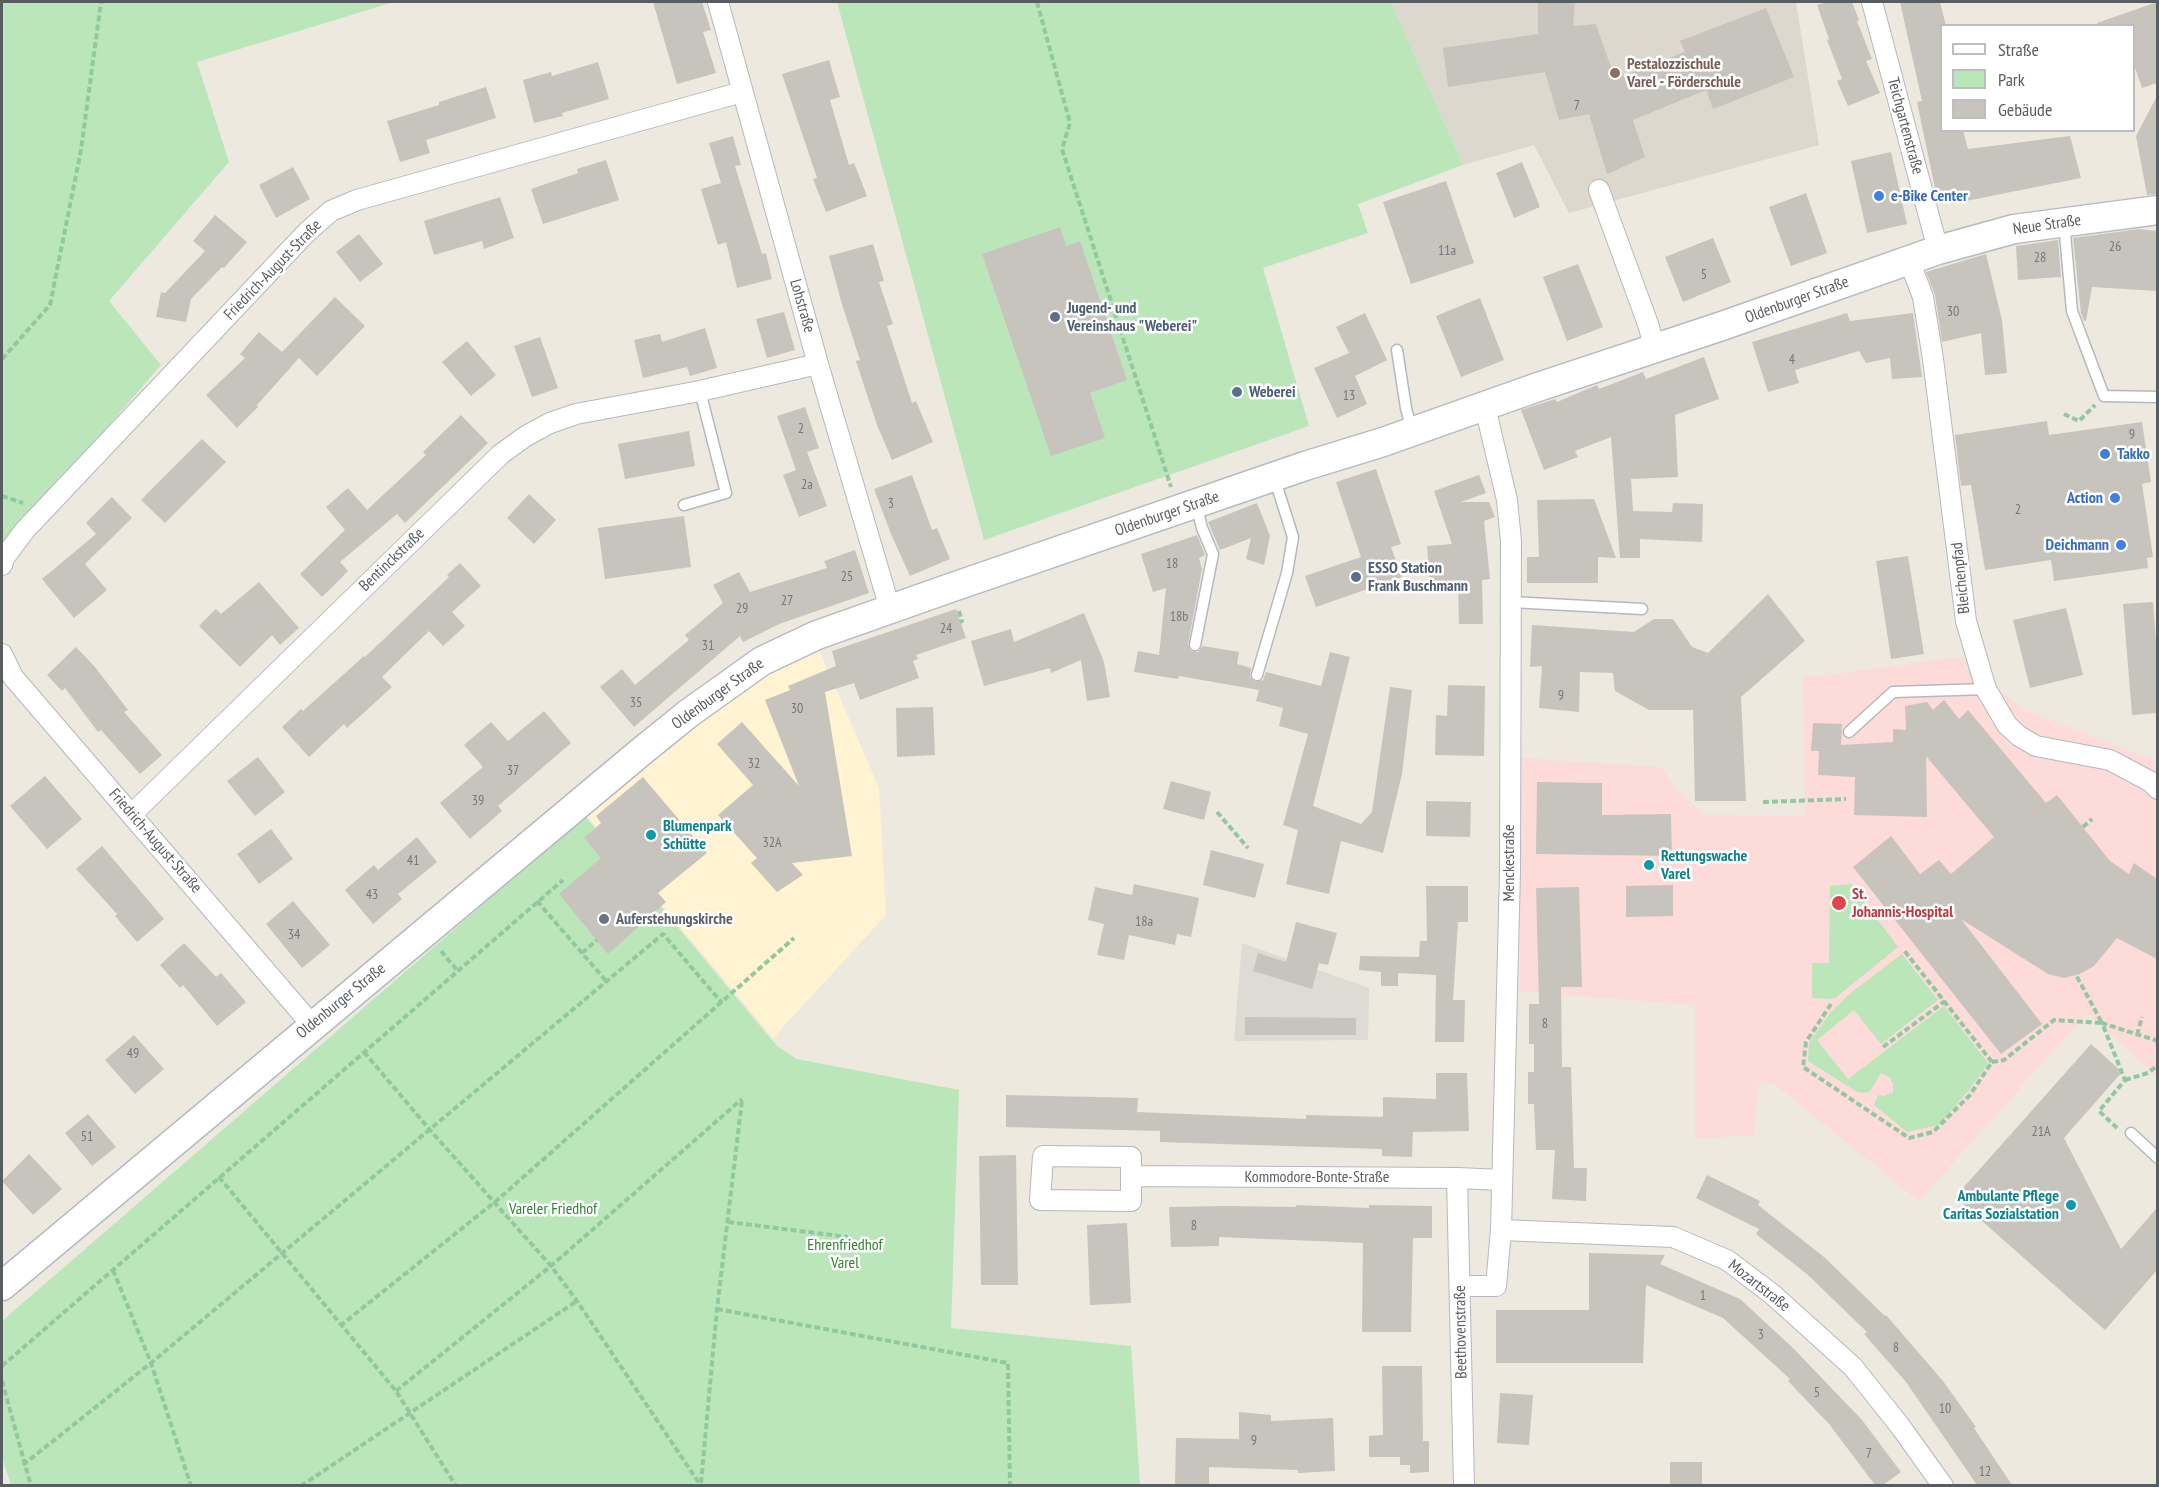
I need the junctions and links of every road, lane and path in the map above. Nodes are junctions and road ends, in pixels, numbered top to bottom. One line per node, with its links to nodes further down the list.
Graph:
1 (101, 2): 13 (path)
2 (718, 2): 5 (street, Lohstraße)
3 (1037, 2): 22 (path)
4 (1872, 2): 9 (street, Teichgartenstraße)
5 (742, 92): 14 (street, Lohstraße); 24 (street, Friedrich-August-Straße)
6 (1599, 190): 11 (street)
7 (2157, 210): 8 (main road, Neue Straße)
8 (2064, 223): 9 (main road, Neue Straße); 16 (lane)
9 (1938, 250): 10 (main road, Oldenburger Straße)
10 (1909, 260): 11 (main road, Oldenburger Straße); 31 (street, Bleichenpfad)
11 (1655, 349): 18 (main road, Oldenburger Straße)
12 (1397, 350): 20 (lane)
13 (2, 359)
14 (818, 364): 15 (street, Bentinckstraße); 26 (street, Lohstraße)
15 (700, 390): 23 (lane); 37 (street, Bentinckstraße)
16 (2104, 396): 17 (lane); 19 (path)
17 (2157, 398)
18 (1485, 406): 20 (main road, Oldenburger Straße); 25 (street, Menckestraße)
19 (2064, 414)
20 (1413, 431): 21 (main road, Oldenburger Straße)
21 (1274, 477): 22 (main road, Oldenburger Straße); 30 (lane)
22 (1189, 495): 26 (main road, Oldenburger Straße); 28 (lane)
23 (684, 505)
24 (2, 565)
25 (1511, 602): 27 (lane); 69 (street, Menckestraße)
26 (890, 609): 54 (main road, Oldenburger Straße)
27 (1642, 609)
28 (1195, 645)
29 (2, 654): 37 (street, Friedrich-August-Straße)
30 (1257, 675)
31 (1986, 689): 32 (lane); 33 (street, Bleichenpfad)
32 (1849, 732)
33 (2157, 789)
34 (1846, 799): 35 (path)
35 (1763, 802)
36 (1217, 812): 40 (path)
37 (132, 814): 54 (street, Friedrich-August-Straße)
38 (2092, 819): 39 (path)
39 (2083, 827)
40 (1248, 848)
41 (563, 880): 42 (path)
42 (537, 901): 46 (path); 58 (path)
43 (794, 938): 50 (path)
44 (597, 940): 46 (path)
45 (1903, 949): 49 (path)
46 (582, 953): 48 (path)
47 (2076, 975): 53 (path)
48 (607, 982): 50 (path); 63 (path)
49 (1945, 1001): 57 (path); 59 (path)
50 (722, 1004): 70 (path)
51 (1831, 1004): 59 (path)
52 (2142, 1017): 55 (path)
53 (2102, 1023): 55 (path); 59 (path); 61 (path)
54 (312, 1025): 77 (main road, Oldenburger Straße)
55 (2137, 1035): 56 (path)
56 (2157, 1041)
57 (1884, 1047)
58 (364, 1052): 63 (path); 67 (path)
59 (1992, 1062)
60 (2157, 1065): 61 (path)
61 (2125, 1080): 62 (path)
62 (2116, 1128)
63 (430, 1130): 70 (path); 74 (path)
64 (2131, 1133): 65 (lane)
65 (2157, 1158)
66 (1131, 1176): 66 (street); 68 (street, Kommodore-Bonte-Straße)
67 (219, 1177): 74 (path); 76 (path)
68 (1457, 1178): 69 (street, Kommodore-Bonte-Straße); 78 (street, Beethovenstraße)
69 (1502, 1180): 72 (street, Menckestraße)
70 (495, 1202): 75 (path); 81 (path)
71 (728, 1222): 73 (path); 75 (path); 80 (path)
72 (1501, 1230): 78 (street, Menckestraße); 95 (street, Mozartstraße)
73 (848, 1238)
74 (281, 1253): 81 (path); 82 (path)
75 (550, 1266): 79 (path); 85 (path)
76 (113, 1270): 82 (path); 83 (path)
77 (2, 1286)
78 (1460, 1286): 94 (street, Beethovenstraße)
79 (577, 1301): 86 (path); 92 (path)
80 (717, 1309): 92 (path); 93 (path)
81 (340, 1326): 85 (path)
82 (151, 1363): 87 (path); 89 (path)
83 (2, 1366)
84 (2, 1381): 87 (path)
85 (396, 1391): 86 (path)
86 (410, 1412): 90 (path); 91 (path)
87 (24, 1465): 88 (path)
88 (31, 1485)
89 (191, 1485)
90 (301, 1485)
91 (456, 1485)
92 (701, 1485)
93 (1010, 1485)
94 (1464, 1485)
95 (1943, 1485)

